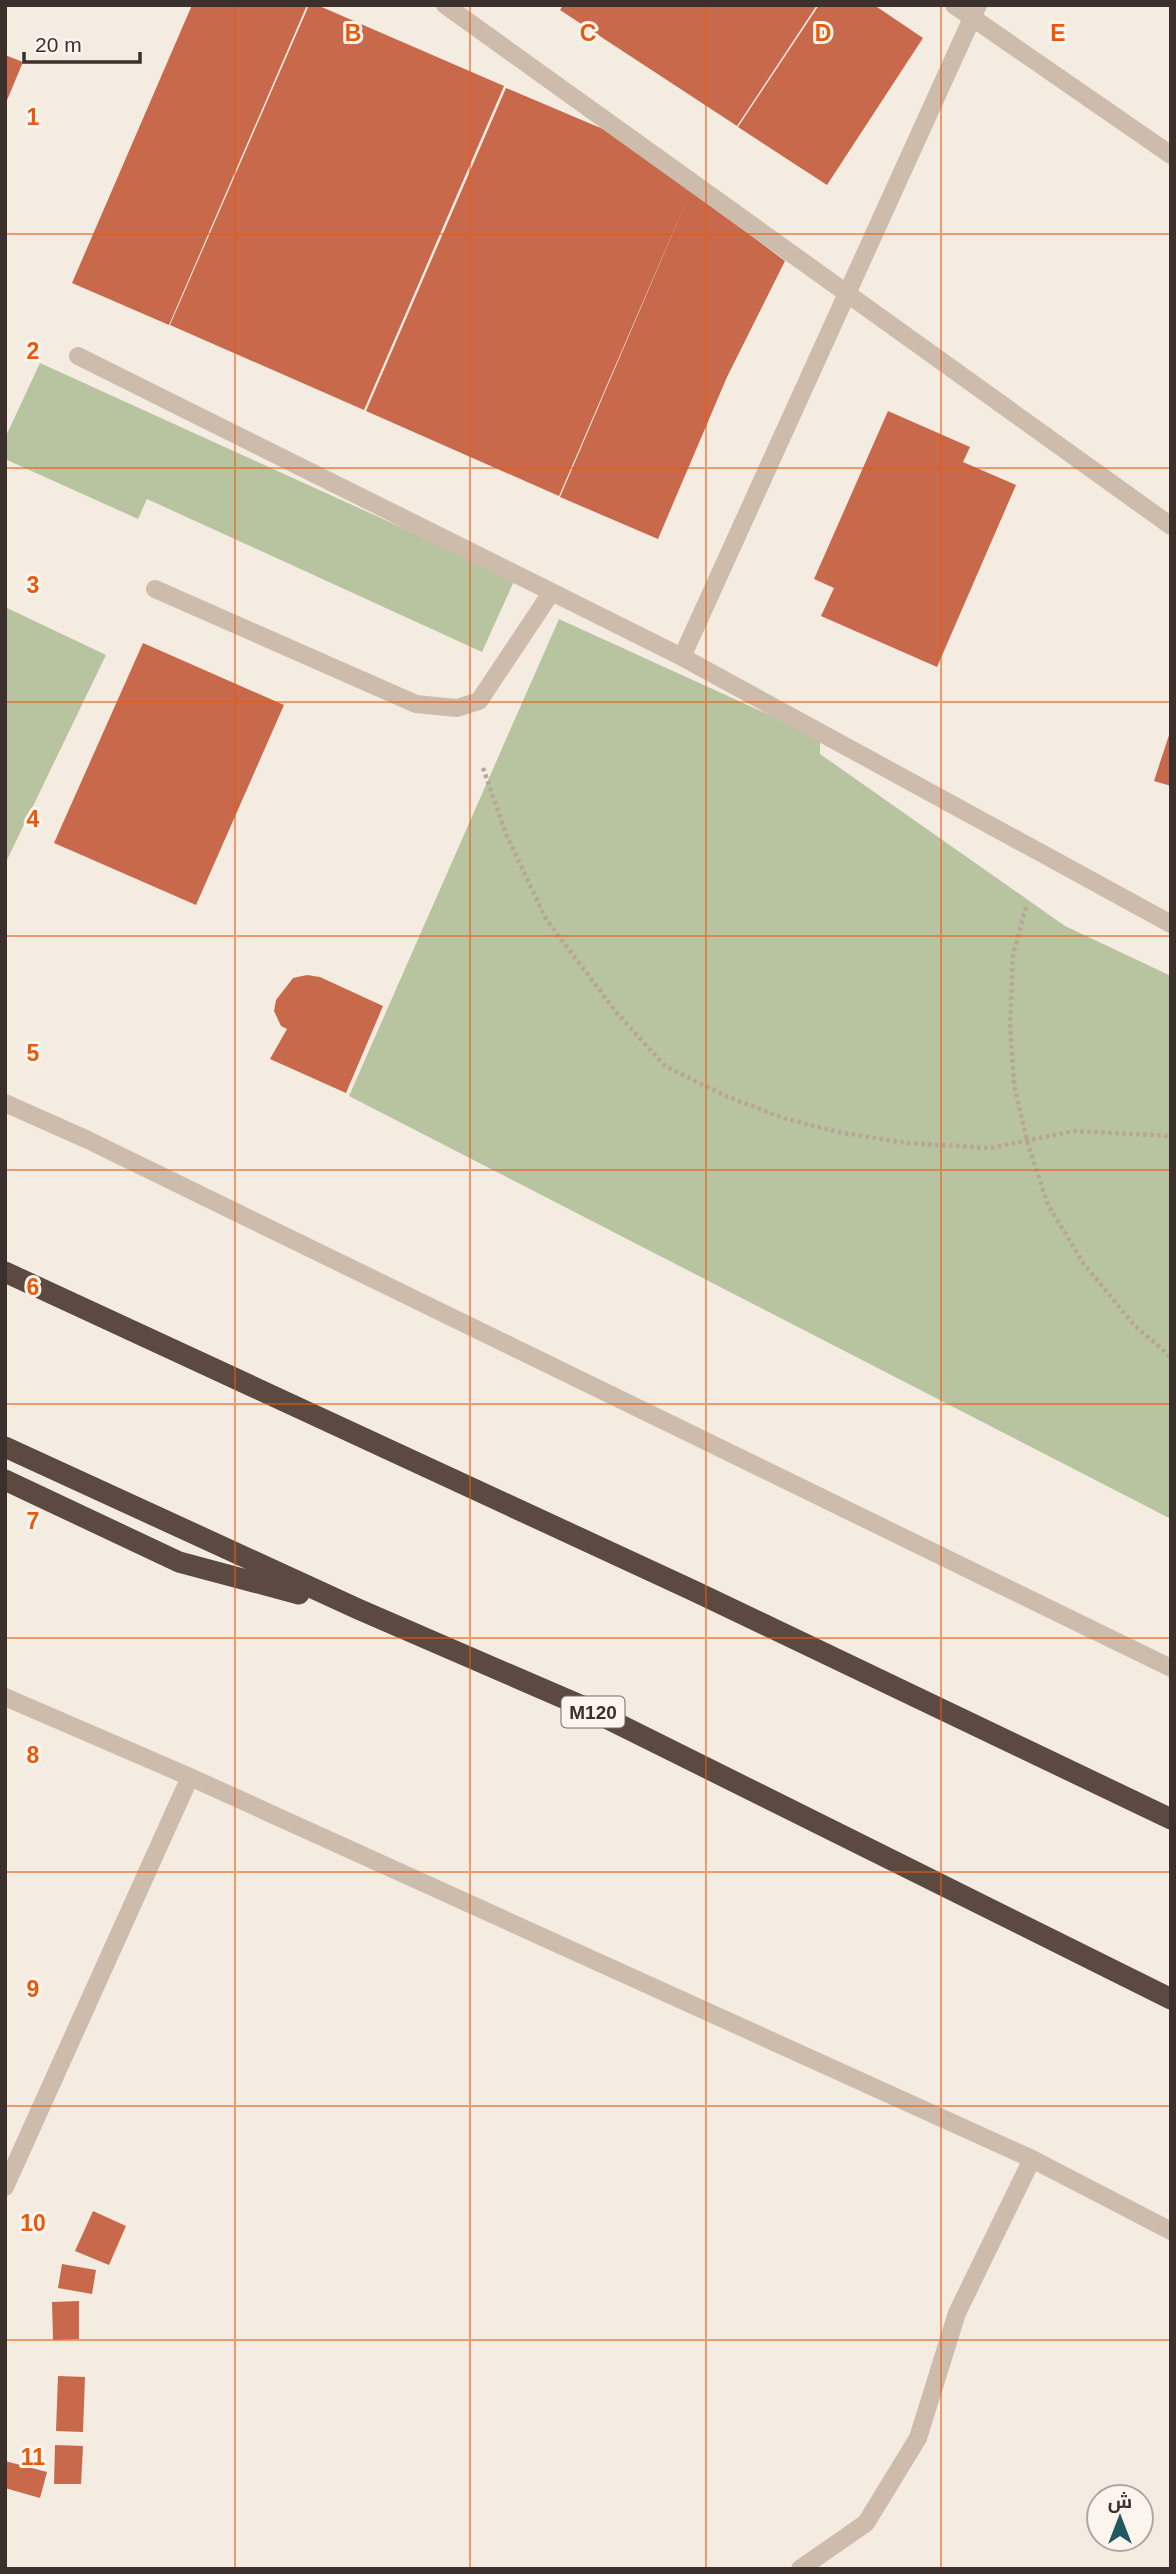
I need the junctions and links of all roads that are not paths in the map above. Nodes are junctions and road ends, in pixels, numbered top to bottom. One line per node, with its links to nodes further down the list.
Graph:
1 (445, 5): 5 (street)
2 (954, 5): 3 (street)
3 (976, 12): 4 (street); 5 (street)
4 (1171, 155)
5 (848, 293): 7 (street); 10 (street)
6 (78, 356): 9 (street)
7 (1171, 526)
8 (155, 589): 9 (street)
9 (551, 593): 10 (street)
10 (682, 657): 11 (street)
11 (1171, 925)
12 (5, 1103): 17 (street)
13 (5, 1272): 20 (highway)
14 (5, 1447): 16 (highway, M120)
15 (5, 1480): 16 (highway)
16 (358, 1609): 21 (highway, M120)
17 (1171, 1668)
18 (5, 1698): 19 (street)
19 (190, 1777): 22 (street); 23 (street)
20 (1171, 1819)
21 (1171, 1999)
22 (1032, 2159): 24 (street); 25 (street)
23 (5, 2187)
24 (1171, 2231)
25 (800, 2569)

